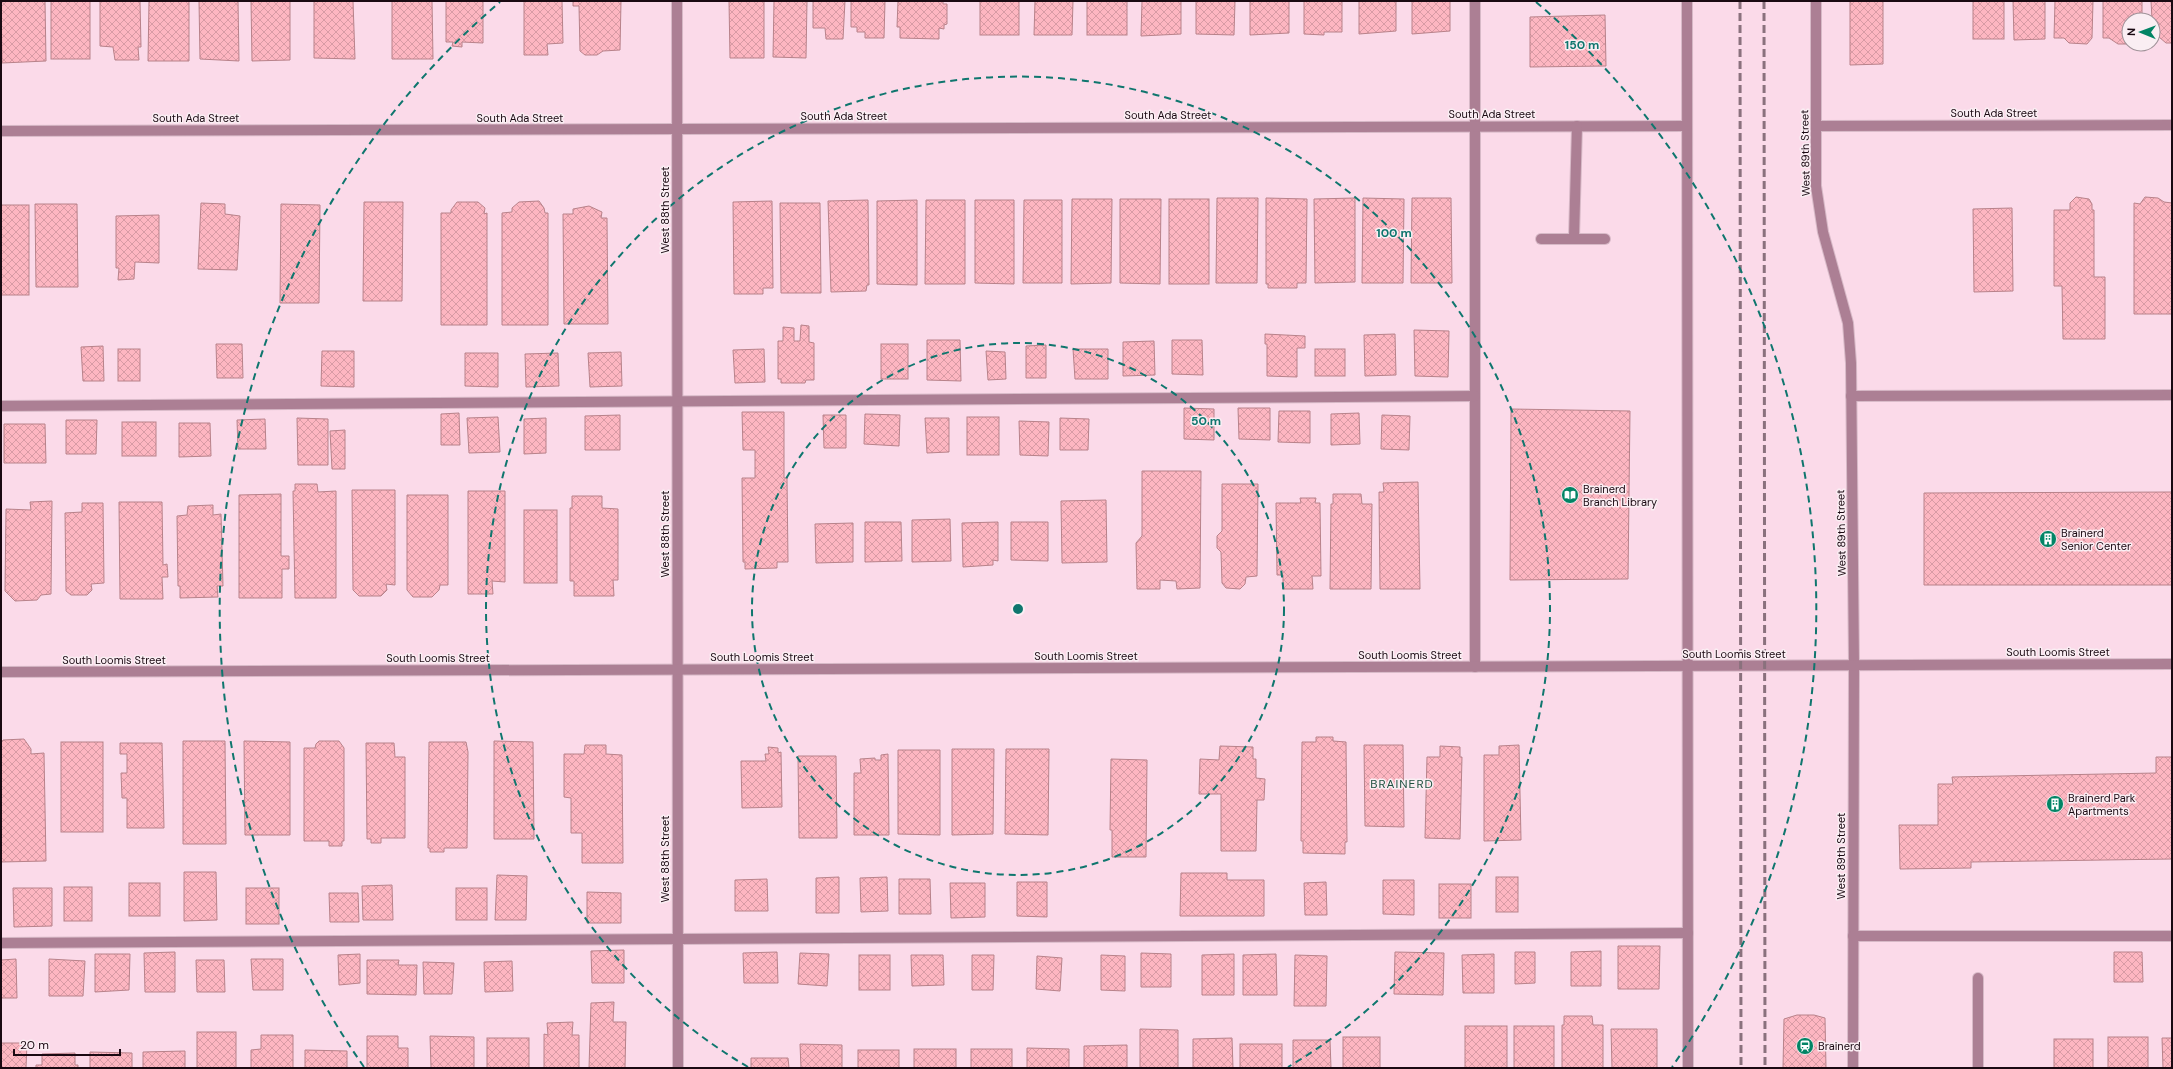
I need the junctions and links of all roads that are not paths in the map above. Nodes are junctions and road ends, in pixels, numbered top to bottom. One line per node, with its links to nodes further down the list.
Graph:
1 (677, 1): 10 (street, West 88th Street)
2 (1475, 1): 6 (street)
3 (1686, 1): 8 (street)
4 (1816, 1): 9 (street, West 89th Street)
5 (2172, 125): 9 (street, South Ada Street)
6 (1475, 126): 7 (street, South Ada Street); 10 (street, South Ada Street); 16 (street)
7 (1577, 126): 8 (street, South Ada Street); 12 (street)
8 (1687, 126): 22 (street)
9 (1816, 126): 17 (street, West 89th Street)
10 (678, 129): 11 (street, South Ada Street); 18 (street, West 88th Street)
11 (1, 131)
12 (1574, 238): 13 (street); 14 (street)
13 (1605, 238)
14 (1541, 239)
15 (2172, 395): 17 (street)
16 (1475, 396): 18 (street); 23 (street)
17 (1851, 396): 21 (street, West 89th Street)
18 (677, 400): 19 (street); 24 (street, West 88th Street)
19 (1, 406)
20 (2172, 664): 21 (street, South Loomis Street)
21 (1854, 665): 22 (street, South Loomis Street); 27 (street, West 89th Street)
22 (1689, 666): 23 (street, South Loomis Street); 26 (street)
23 (1475, 667): 24 (street, South Loomis Street)
24 (677, 670): 25 (street, South Loomis Street); 29 (street, West 88th Street)
25 (1, 672)
26 (1688, 933): 29 (street); 33 (street)
27 (1853, 936): 28 (street); 34 (street, West 89th Street)
28 (2172, 936)
29 (678, 938): 30 (street); 32 (street, West 88th Street)
30 (1, 943)
31 (1978, 978): 35 (street)
32 (678, 1068)
33 (1688, 1068)
34 (1852, 1068)
35 (1978, 1068)

